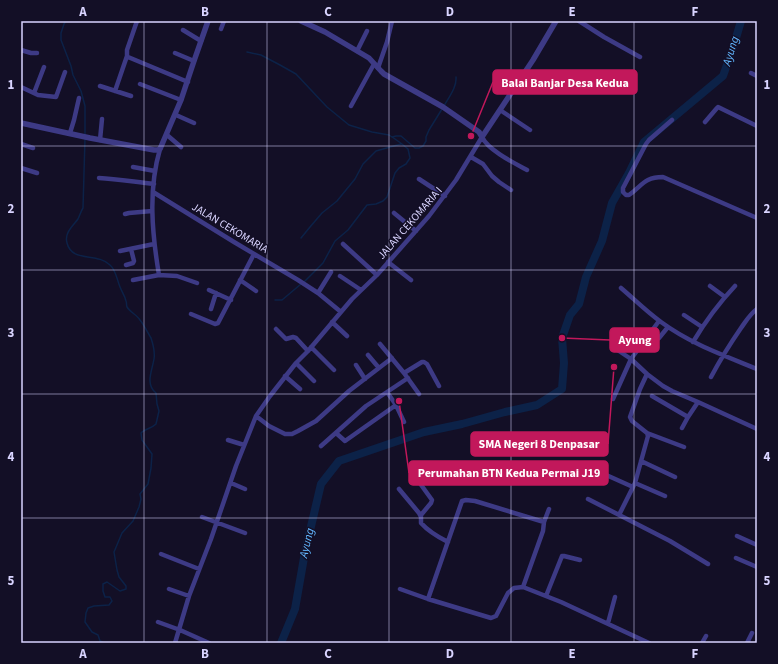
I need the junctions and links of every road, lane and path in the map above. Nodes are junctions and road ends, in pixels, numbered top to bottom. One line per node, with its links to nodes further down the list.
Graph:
1 (137, 21): 16 (street)
2 (208, 21): 11 (street)
3 (224, 21): 8 (street)
4 (301, 21): 13 (street)
5 (392, 21): 19 (street)
6 (556, 21): 34 (street)
7 (579, 21): 17 (street)
8 (221, 29)
9 (183, 30): 11 (street)
10 (367, 31): 13 (street)
11 (201, 41): 18 (street)
12 (21, 50): 14 (street)
13 (357, 51): 19 (street)
14 (38, 53)
15 (175, 53): 18 (street)
16 (127, 56): 24 (street); 28 (street)
17 (640, 56)
18 (194, 61): 24 (street)
19 (376, 66): 33 (street); 45 (street)
20 (44, 67): 29 (street)
21 (65, 72): 29 (street)
22 (751, 73): 23 (street)
23 (757, 76)
24 (188, 82): 32 (street)
25 (140, 84): 32 (street)
26 (100, 86): 28 (street)
27 (21, 87): 29 (street)
28 (115, 91): 30 (street)
29 (34, 93)
30 (131, 96)
31 (79, 98): 43 (street)
32 (181, 100): 35 (street)
33 (351, 106)
34 (500, 110): 42 (street); 45 (street)
35 (176, 115): 40 (street); 44 (street)
36 (102, 119): 46 (street)
37 (672, 120): 66 (street)
38 (705, 122): 41 (street)
39 (21, 123): 43 (street)
40 (194, 123)
41 (757, 126)
42 (530, 130)
43 (70, 133): 46 (street)
44 (167, 134): 48 (street); 50 (street)
45 (482, 137): 51 (street, JALAN CEKOMARIA I); 54 (street)
46 (100, 140): 50 (street)
47 (21, 144): 49 (street)
48 (181, 147)
49 (33, 148)
50 (160, 149): 55 (street)
51 (470, 156): 60 (street); 62 (street, JALAN CEKOMARIA I)
52 (133, 167): 55 (street)
53 (21, 168): 56 (street)
54 (527, 170)
55 (155, 171): 59 (street)
56 (37, 173)
57 (99, 178): 59 (street)
58 (419, 178): 62 (street)
59 (154, 184): 61 (street)
60 (511, 190)
61 (153, 192): 63 (street); 72 (street, JALAN CEKOMARIA)
62 (445, 196): 67 (street, JALAN CEKOMARIA I)
63 (152, 212): 64 (street); 68 (street)
64 (125, 214)
65 (394, 214): 67 (street)
66 (757, 218)
67 (416, 231): 73 (street, JALAN CEKOMARIA I)
68 (154, 244): 70 (street); 77 (street)
69 (344, 244): 76 (street)
70 (131, 249): 71 (street); 74 (street)
71 (120, 250)
72 (254, 254): 80 (street); 90 (street, JALAN CEKOMARIA)
73 (388, 262): 76 (street, JALAN CEKOMARIA I); 81 (street)
74 (126, 265)
75 (331, 272): 90 (street)
76 (377, 274): 87 (street, JALAN CEKOMARIA I)
77 (159, 275): 79 (street); 82 (street)
78 (340, 276): 87 (street)
79 (132, 280)
80 (240, 280): 88 (street); 92 (street)
81 (411, 280)
82 (197, 284)
83 (710, 286): 91 (street)
84 (735, 286): 91 (street)
85 (621, 288): 100 (street)
86 (209, 290): 89 (street)
87 (361, 290): 95 (street, JALAN CEKOMARIA I)
88 (256, 291)
89 (216, 293): 92 (street); 94 (street)
90 (318, 293): 95 (street, JALAN CEKOMARIA)
91 (725, 297): 103 (street)
92 (231, 300): 96 (street)
93 (757, 308): 97 (street)
94 (211, 309)
95 (340, 312): 101 (street, JALAN CEKOMARIA I)
96 (191, 314)
97 (751, 314): 99 (street); 112 (street)
98 (684, 315): 103 (street)
99 (757, 316)
100 (659, 321): 102 (street); 114 (street)
101 (332, 322): 105 (street); 109 (street, JALAN CEKOMARIA I)
102 (668, 327): 106 (street); 107 (street)
103 (702, 327): 107 (street)
104 (276, 329): 109 (street)
105 (347, 336)
106 (659, 338)
107 (693, 342): 112 (street)
108 (380, 344): 113 (street)
109 (310, 349): 115 (street, JALAN CEKOMARIA I); 118 (street)
110 (619, 351): 114 (street)
111 (368, 355): 117 (street)
112 (723, 355): 119 (street); 123 (street)
113 (392, 358): 117 (street); 120 (street)
114 (631, 359): 121 (street); 132 (street)
115 (296, 363): 122 (street, JALAN CEKOMARIA I); 126 (street)
116 (356, 365): 125 (street)
117 (379, 368): 125 (street)
118 (334, 370)
119 (757, 370)
120 (404, 373): 124 (street); 127 (street)
121 (647, 374): 133 (street); 141 (street)
122 (285, 376): 128 (street); 135 (street, JALAN CEKOMARIA I)
123 (711, 377)
124 (408, 378): 129 (street); 130 (street)
125 (365, 379): 135 (street)
126 (314, 381)
127 (439, 386)
128 (300, 389)
129 (387, 392): 134 (street); 140 (street)
130 (419, 394)
131 (652, 396): 136 (street)
132 (613, 399)
133 (698, 402): 136 (street); 139 (street)
134 (396, 405): 137 (street); 140 (street)
135 (256, 416): 143 (street, JALAN CEKOMARIA I)
136 (688, 417): 138 (street)
137 (404, 422)
138 (682, 428)
139 (757, 429)
140 (336, 433): 144 (street)
141 (647, 433): 145 (street); 146 (street)
142 (228, 440): 143 (street)
143 (244, 445): 150 (street, JALAN CEKOMARIA I)
144 (321, 446)
145 (684, 447)
146 (642, 461): 148 (street); 151 (street)
147 (604, 474): 151 (street)
148 (675, 477)
149 (418, 482): 158 (street)
150 (230, 483): 152 (street); 160 (street, JALAN CEKOMARIA I)
151 (634, 485): 154 (street); 157 (street)
152 (245, 489)
153 (399, 489): 158 (street)
154 (665, 496)
155 (588, 499): 157 (street)
156 (549, 509): 161 (street)
157 (619, 515): 169 (street)
158 (420, 516): 164 (street)
159 (202, 517): 160 (street)
160 (217, 522): 162 (street); 171 (street, JALAN CEKOMARIA I)
161 (544, 522): 164 (street); 172 (street)
162 (245, 533)
163 (737, 536): 165 (street)
164 (448, 542): 178 (street)
165 (757, 545)
166 (161, 554): 171 (street)
167 (736, 558): 170 (street)
168 (580, 560): 176 (street)
169 (708, 564)
170 (757, 567)
171 (199, 569): 175 (street, JALAN CEKOMARIA I)
172 (523, 587): 176 (street); 178 (street)
173 (169, 589): 175 (street)
174 (400, 589): 178 (street)
175 (190, 596): 181 (street, JALAN CEKOMARIA I)
176 (546, 596): 180 (street)
177 (615, 597): 180 (street)
178 (428, 599)
179 (158, 622): 181 (street)
180 (608, 624): 184 (street)
181 (180, 630): 185 (street, JALAN CEKOMARIA I); 186 (street)
182 (752, 633): 188 (street)
183 (706, 636): 187 (street)
184 (646, 642)
185 (175, 643)
186 (209, 643)
187 (702, 643)
188 (747, 643)

